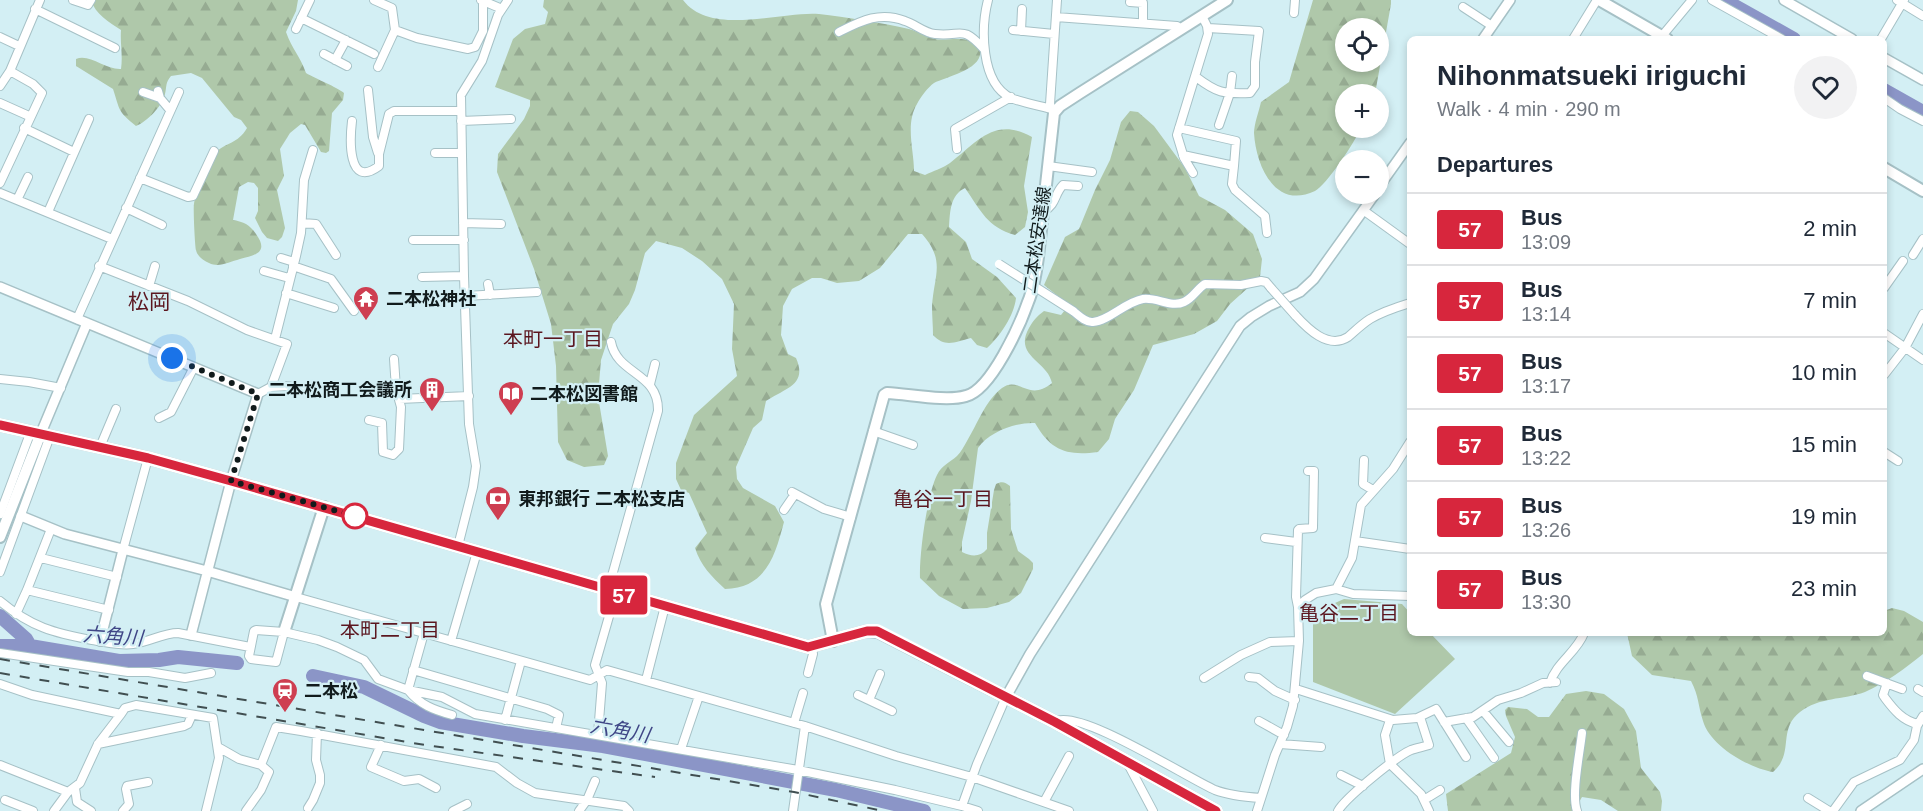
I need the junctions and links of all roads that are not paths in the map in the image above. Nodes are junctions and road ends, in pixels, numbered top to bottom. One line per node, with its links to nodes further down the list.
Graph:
1 (40, 0): 20 (street)
2 (73, 0): 3 (street)
3 (91, 0)
4 (310, 0): 26 (street)
5 (374, 0): 32 (street)
6 (988, 0): 46 (street)
7 (1057, 0): 25 (street)
8 (1227, 0): 23 (main road)
9 (1295, 0): 22 (street)
10 (1510, 0): 28 (street)
11 (1598, 0): 36 (street); 37 (main road)
12 (1692, 0): 38 (street)
13 (1712, 0): 39 (street)
14 (1784, 0): 40 (street)
15 (482, 1): 18 (street); 32 (street)
16 (1901, 1): 24 (street); 41 (street)
17 (1130, 2): 27 (street)
18 (505, 3): 66 (street)
19 (1462, 6): 28 (street)
20 (35, 9): 44 (street); 45 (street)
21 (1022, 9): 34 (street)
22 (1294, 13)
23 (1202, 16): 29 (street); 31 (main road)
24 (1923, 16)
25 (1056, 17): 27 (street); 34 (street)
26 (301, 18): 30 (street); 43 (street)
27 (1143, 23): 31 (street)
28 (1492, 26): 35 (street)
29 (1208, 28): 55 (street); 61 (street)
30 (296, 29)
31 (1181, 29): 67 (main road)
32 (395, 30): 52 (street)
33 (839, 32): 46 (street)
34 (1054, 34): 67 (street)
35 (1485, 36)
36 (1576, 36)
37 (1661, 36)
38 (1665, 36)
39 (1777, 36)
40 (1847, 36)
41 (1883, 36)
42 (0, 37): 44 (street)
43 (346, 40): 48 (street); 49 (street)
44 (20, 46): 53 (street)
45 (115, 48)
46 (984, 49): 62 (street)
47 (324, 54): 49 (street)
48 (374, 54)
49 (335, 60): 51 (street)
50 (1887, 60): 56 (street)
51 (347, 66)
52 (378, 67)
53 (10, 71): 57 (street); 68 (street)
54 (1232, 76): 61 (street)
55 (1196, 77): 61 (street); 76 (street)
56 (1923, 81)
57 (0, 86)
58 (368, 90): 84 (street)
59 (143, 92): 65 (street)
60 (179, 92): 65 (street)
61 (1230, 93): 74 (street)
62 (1011, 97): 67 (street); 78 (street)
63 (1887, 100): 71 (street)
64 (0, 103): 68 (street)
65 (170, 110): 87 (street)
66 (461, 111): 73 (street); 84 (street)
67 (1053, 111): 88 (main road, 二本松安達線)
68 (29, 116): 75 (street)
69 (89, 118): 81 (street)
70 (511, 119): 73 (street)
71 (1922, 119)
72 (352, 121): 84 (street)
73 (461, 121): 83 (street)
74 (1219, 125)
75 (24, 128): 81 (street); 96 (street)
76 (1179, 128): 85 (street); 89 (street)
77 (1407, 147): 93 (street)
78 (957, 149)
79 (313, 150): 106 (street)
80 (214, 151): 95 (street)
81 (74, 152): 104 (street)
82 (435, 153): 83 (street)
83 (462, 153): 107 (street)
84 (379, 154)
85 (1183, 154): 89 (street); 92 (street)
86 (138, 158): 87 (street)
87 (146, 163): 95 (street)
88 (1048, 166): 91 (street); 105 (main road, 二本松安達線)
89 (1234, 166): 110 (street)
90 (1887, 170): 98 (main road)
91 (1092, 172)
92 (1193, 173)
93 (1389, 173)
94 (28, 177): 100 (street)
95 (140, 178): 102 (street)
96 (0, 183)
97 (1078, 186): 105 (street)
98 (1923, 191)
99 (0, 193): 100 (street)
100 (17, 200): 104 (street)
101 (1368, 204): 103 (street)
102 (126, 208): 109 (street); 111 (street)
103 (1363, 210): 115 (street); 231 (street)
104 (48, 212): 111 (street)
105 (1043, 212): 162 (main road, 二本松安達線)
106 (302, 223): 116 (street); 120 (street)
107 (464, 223): 108 (street); 114 (street)
108 (501, 224)
109 (162, 225)
110 (1267, 233)
111 (112, 239): 122 (street)
112 (1923, 239): 117 (street)
113 (413, 240): 114 (street)
114 (464, 240): 125 (street)
115 (1407, 242)
116 (336, 255)
117 (1914, 255)
118 (281, 258): 120 (street)
119 (1903, 261): 129 (street)
120 (294, 264): 127 (street); 138 (street)
121 (999, 264): 136 (street, bridge)
122 (99, 266): 130 (street); 140 (street)
123 (155, 266): 130 (street)
124 (264, 271): 127 (street)
125 (464, 276): 126 (street); 135 (street)
126 (422, 277)
127 (290, 278): 133 (street)
128 (488, 284): 134 (street)
129 (1887, 284)
130 (149, 286): 142 (street)
131 (0, 287): 140 (street)
132 (537, 292): 134 (street)
133 (286, 293): 137 (street); 142 (street)
134 (490, 295): 135 (street)
135 (465, 296): 156 (street)
136 (1407, 304)
137 (334, 308)
138 (354, 311)
139 (1923, 314): 144 (street)
140 (82, 321): 148 (street); 153 (street)
141 (1887, 335): 144 (street)
142 (275, 339): 152 (street)
143 (611, 342): 151 (street)
144 (1905, 348): 146 (street); 149 (street)
145 (394, 359): 157 (street)
146 (1923, 360)
147 (655, 364): 151 (street)
148 (194, 367): 155 (street); 159 (street)
149 (1887, 371)
150 (0, 379): 153 (street)
151 (650, 384): 194 (street)
152 (272, 387): 154 (street); 155 (street)
153 (61, 388): 163 (street)
154 (305, 388)
155 (258, 394): 172 (street)
156 (469, 396): 157 (street); 184 (street)
157 (399, 399): 160 (street)
158 (116, 409): 165 (street)
159 (159, 418)
160 (369, 420)
161 (0, 425): 163 (main road)
162 (873, 431): 164 (street); 177 (main road, 二本松安達線)
163 (41, 434): 165 (main road); 176 (street); 178 (main road)
164 (912, 445)
165 (100, 447): 168 (main road)
166 (1407, 454): 173 (street)
167 (1887, 454): 170 (street)
168 (148, 458): 172 (main road); 186 (street)
169 (1364, 460): 173 (street)
170 (1898, 461)
171 (1308, 471): 183 (street)
172 (231, 481): 174 (main road); 189 (street)
173 (1373, 490): 182 (street)
174 (324, 507): 184 (main road); 196 (main road)
175 (784, 510): 177 (street)
176 (21, 516): 179 (street); 190 (street)
177 (851, 517): 206 (main road, 二本松安達線)
178 (3, 519): 180 (main road)
179 (51, 529): 186 (street); 188 (street)
180 (0, 537)
181 (1265, 538): 183 (street)
182 (1355, 541): 185 (street); 192 (street)
183 (1296, 542): 199 (street)
184 (458, 546): 187 (main road)
185 (1407, 549)
186 (123, 550): 189 (street); 191 (street)
187 (477, 552): 194 (main road); 208 (street)
188 (40, 558): 191 (street); 193 (street)
189 (207, 571): 196 (street); 204 (street)
190 (0, 572)
191 (117, 577): 200 (street)
192 (1336, 589): 195 (street); 199 (street)
193 (27, 590): 200 (street); 201 (street)
194 (611, 591): 198 (main road); 218 (street)
195 (1407, 596)
196 (296, 597): 202 (main road); 203 (street)
197 (0, 601): 201 (street)
198 (665, 606): 211 (main road); 222 (street)
199 (1298, 606): 209 (street)
200 (109, 610): 207 (street)
201 (16, 614): 207 (street)
202 (284, 632): 210 (street); 210 (street); 227 (street)
203 (424, 633): 208 (street); 214 (street)
204 (191, 635): 207 (street); 210 (street)
205 (1583, 636): 236 (street)
206 (833, 640): 211 (main road); 231 (main road)
207 (100, 641)
208 (451, 641): 213 (street)
209 (1299, 642): 221 (street); 225 (street)
210 (250, 646)
211 (812, 647): 216 (street)
212 (0, 653): 215 (street)
213 (521, 661): 218 (street); 232 (street)
214 (413, 670): 227 (street); 232 (street)
215 (211, 673)
216 (808, 673)
217 (880, 674): 233 (street)
218 (599, 675): 222 (street); 254 (street)
219 (1867, 676): 223 (street)
220 (1249, 677): 234 (street)
221 (1204, 678)
222 (646, 680): 230 (street)
223 (1887, 682): 226 (street); 249 (street)
224 (0, 684): 237 (street)
225 (1296, 689): 234 (street); 244 (street)
226 (1902, 689)
227 (408, 690): 239 (street); 243 (street)
228 (802, 693): 248 (street)
229 (858, 695): 233 (street)
230 (699, 696): 248 (street); 262 (street)
231 (1006, 697): 245 (main road); 273 (street)
232 (511, 698): 243 (street); 251 (street)
233 (869, 700): 235 (street)
234 (1294, 700): 255 (street)
235 (892, 711)
236 (1483, 711): 242 (street); 256 (street)
237 (121, 714): 238 (street); 257 (street)
238 (192, 715): 257 (street); 260 (street)
239 (452, 715)
240 (1923, 716): 249 (street)
241 (1420, 717): 244 (street); 247 (street); 267 (street)
242 (1466, 718): 247 (street); 265 (street)
243 (505, 720): 251 (street)
244 (1390, 720): 267 (street)
245 (1055, 722): 266 (main road); 280 (street)
246 (1260, 722): 255 (street)
247 (1444, 722): 264 (street)
248 (794, 723): 250 (street)
249 (1918, 724): 308 (street)
250 (805, 726): 271 (street); 273 (street)
251 (556, 728): 254 (street)
252 (317, 733): 259 (street); 269 (street); 288 (street)
253 (1582, 733): 306 (street)
254 (598, 734): 262 (street)
255 (1284, 735): 258 (street)
256 (1509, 742)
257 (98, 744): 278 (street)
258 (1280, 744): 261 (street); 280 (street)
259 (381, 745): 277 (street); 283 (street)
260 (218, 747): 269 (street); 293 (street)
261 (1320, 747)
262 (681, 749): 271 (street)
263 (1069, 756): 285 (street)
264 (1466, 757)
265 (1494, 758)
266 (1128, 764): 301 (street); 302 (main road)
267 (1390, 764): 276 (street); 284 (street)
268 (0, 765): 278 (street)
269 (261, 765): 294 (street)
270 (1923, 769): 309 (street)
271 (798, 770): 287 (street); 298 (street)
272 (1341, 775): 276 (street)
273 (972, 777): 285 (street); 287 (street)
274 (595, 781): 283 (street)
275 (148, 782): 292 (street)
276 (1364, 786): 304 (street)
277 (436, 788)
278 (71, 790): 290 (street); 291 (street)
279 (1440, 790): 284 (street)
280 (1261, 798): 303 (street)
281 (1808, 798): 307 (street)
282 (5, 800): 289 (street)
283 (587, 800): 296 (street); 297 (street)
284 (1424, 800): 305 (street)
285 (1044, 802): 300 (street)
286 (467, 804): 295 (street)
287 (962, 807): 299 (street)
288 (308, 808)
289 (33, 811)
290 (54, 811)
291 (91, 811)
292 (123, 811)
293 (207, 811)
294 (246, 811)
295 (453, 811)
296 (579, 811)
297 (628, 811)
298 (793, 811)
299 (978, 811)
300 (1069, 811)
301 (1153, 811)
302 (1216, 811)
303 (1257, 811)
304 (1338, 811)
305 (1429, 811)
306 (1577, 811)
307 (1829, 811)
308 (1833, 811)
309 (1861, 811)

